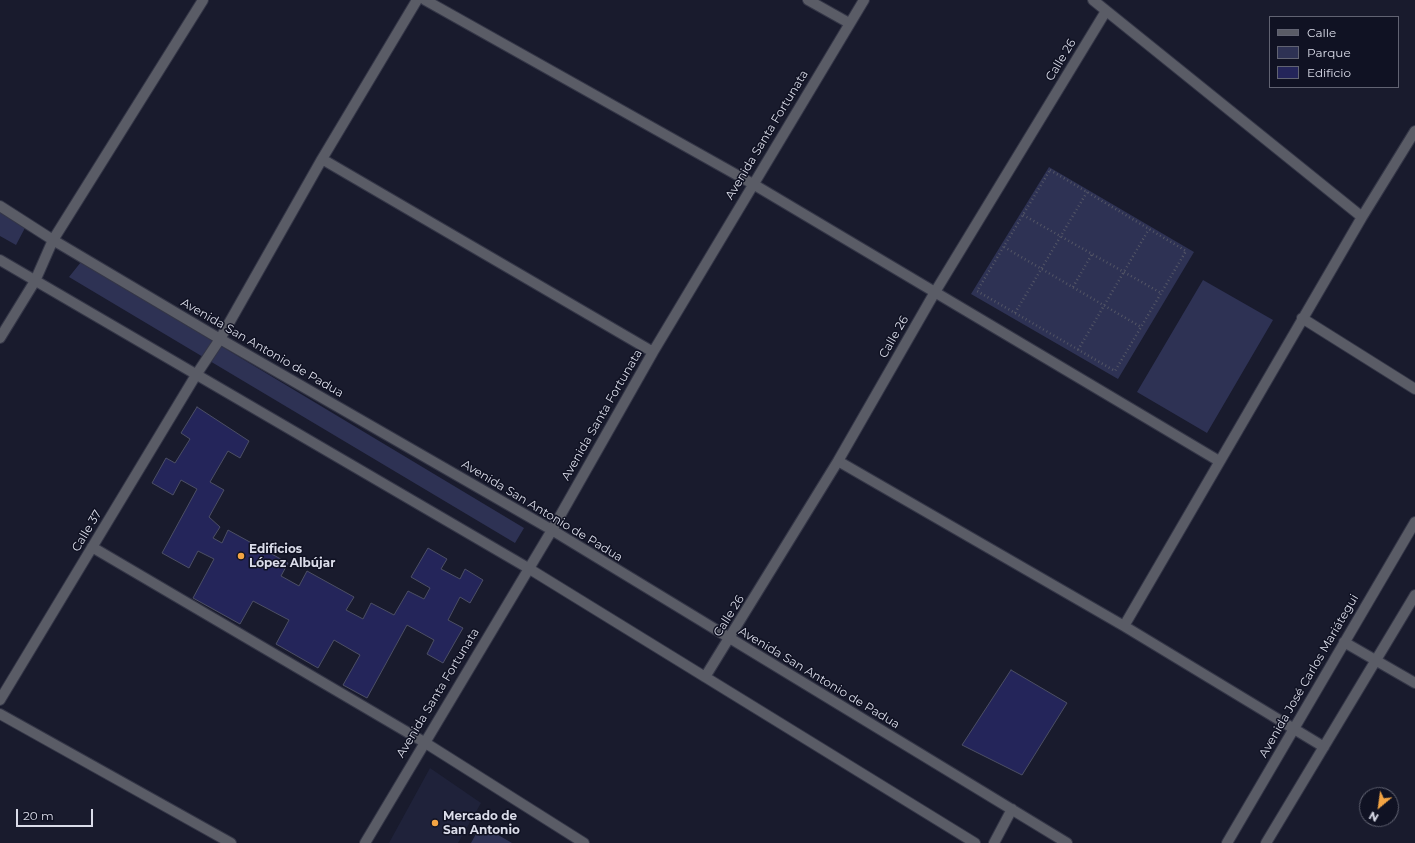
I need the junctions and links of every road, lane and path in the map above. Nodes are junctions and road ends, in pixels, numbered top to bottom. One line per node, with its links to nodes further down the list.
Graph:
1 (203, 0): 18 (street)
2 (417, 0): 10 (street, Calle 37)
3 (425, 0): 11 (street)
4 (808, 0): 8 (street)
5 (864, 0): 8 (street, Avenida Santa Fortunata)
6 (1093, 0): 7 (street)
7 (1106, 11): 15 (street); 26 (street, Calle 26)
8 (849, 23): 11 (street, Avenida Santa Fortunata)
9 (1415, 131): 15 (street)
10 (322, 159): 33 (street, Calle 37); 35 (street)
11 (753, 184): 26 (street); 35 (street, Avenida Santa Fortunata)
12 (1087, 192): 14 (path); 16 (path); 17 (path)
13 (0, 206): 18 (street, Avenida San Antonio de Padua)
14 (1023, 215): 17 (path); 19 (path)
15 (1362, 217): 30 (street)
16 (1149, 229): 23 (path); 27 (path)
17 (1061, 236): 20 (path); 22 (path)
18 (53, 240): 24 (street); 33 (street, Avenida San Antonio de Padua)
19 (1004, 247): 22 (path); 29 (path)
20 (1092, 254): 23 (path); 25 (path)
21 (0, 260): 24 (street)
22 (1041, 269): 25 (path); 29 (path)
23 (1124, 272): 27 (path); 28 (path)
24 (35, 281): 32 (street); 36 (street)
25 (1073, 287): 28 (path)
26 (935, 292): 38 (street, Calle 26); 39 (street)
27 (1161, 293): 31 (path)
28 (1104, 306): 31 (path); 34 (path)
29 (1015, 313): 34 (path)
30 (1302, 318): 37 (street); 39 (street)
31 (1141, 327): 34 (path)
32 (0, 338)
33 (220, 339): 36 (street, Calle 37); 41 (street, Avenida San Antonio de Padua)
34 (1078, 350)
35 (653, 352): 41 (street, Avenida Santa Fortunata)
36 (196, 375): 42 (street, Calle 37); 43 (street)
37 (1415, 389)
38 (838, 461): 45 (street); 46 (street, Calle 26)
39 (1219, 461): 45 (street)
40 (1415, 522): 47 (street, Avenida José Carlos Mariátegui)
41 (552, 530): 43 (street, Avenida Santa Fortunata); 46 (street, Avenida San Antonio de Padua)
42 (92, 547): 51 (street, Calle 37); 54 (street)
43 (528, 568): 49 (street); 54 (street, Avenida Santa Fortunata)
44 (1415, 594): 48 (street)
45 (1124, 626): 53 (street)
46 (730, 639): 49 (street, Calle 26); 56 (street, Avenida San Antonio de Padua)
47 (1344, 642): 48 (street); 53 (street, Avenida José Carlos Mariátegui)
48 (1376, 660): 50 (street); 55 (street)
49 (705, 677): 60 (street)
50 (1415, 684)
51 (0, 700)
52 (0, 714): 57 (street)
53 (1292, 729): 55 (street); 63 (street, Avenida José Carlos Mariátegui)
54 (424, 742): 58 (street, Avenida Santa Fortunata); 59 (street)
55 (1324, 747): 64 (street)
56 (1012, 809): 61 (street); 62 (street, Avenida San Antonio de Padua)
57 (231, 843)
58 (365, 843)
59 (584, 843)
60 (975, 843)
61 (994, 843)
62 (1067, 843)
63 (1227, 843)
64 (1266, 843)

